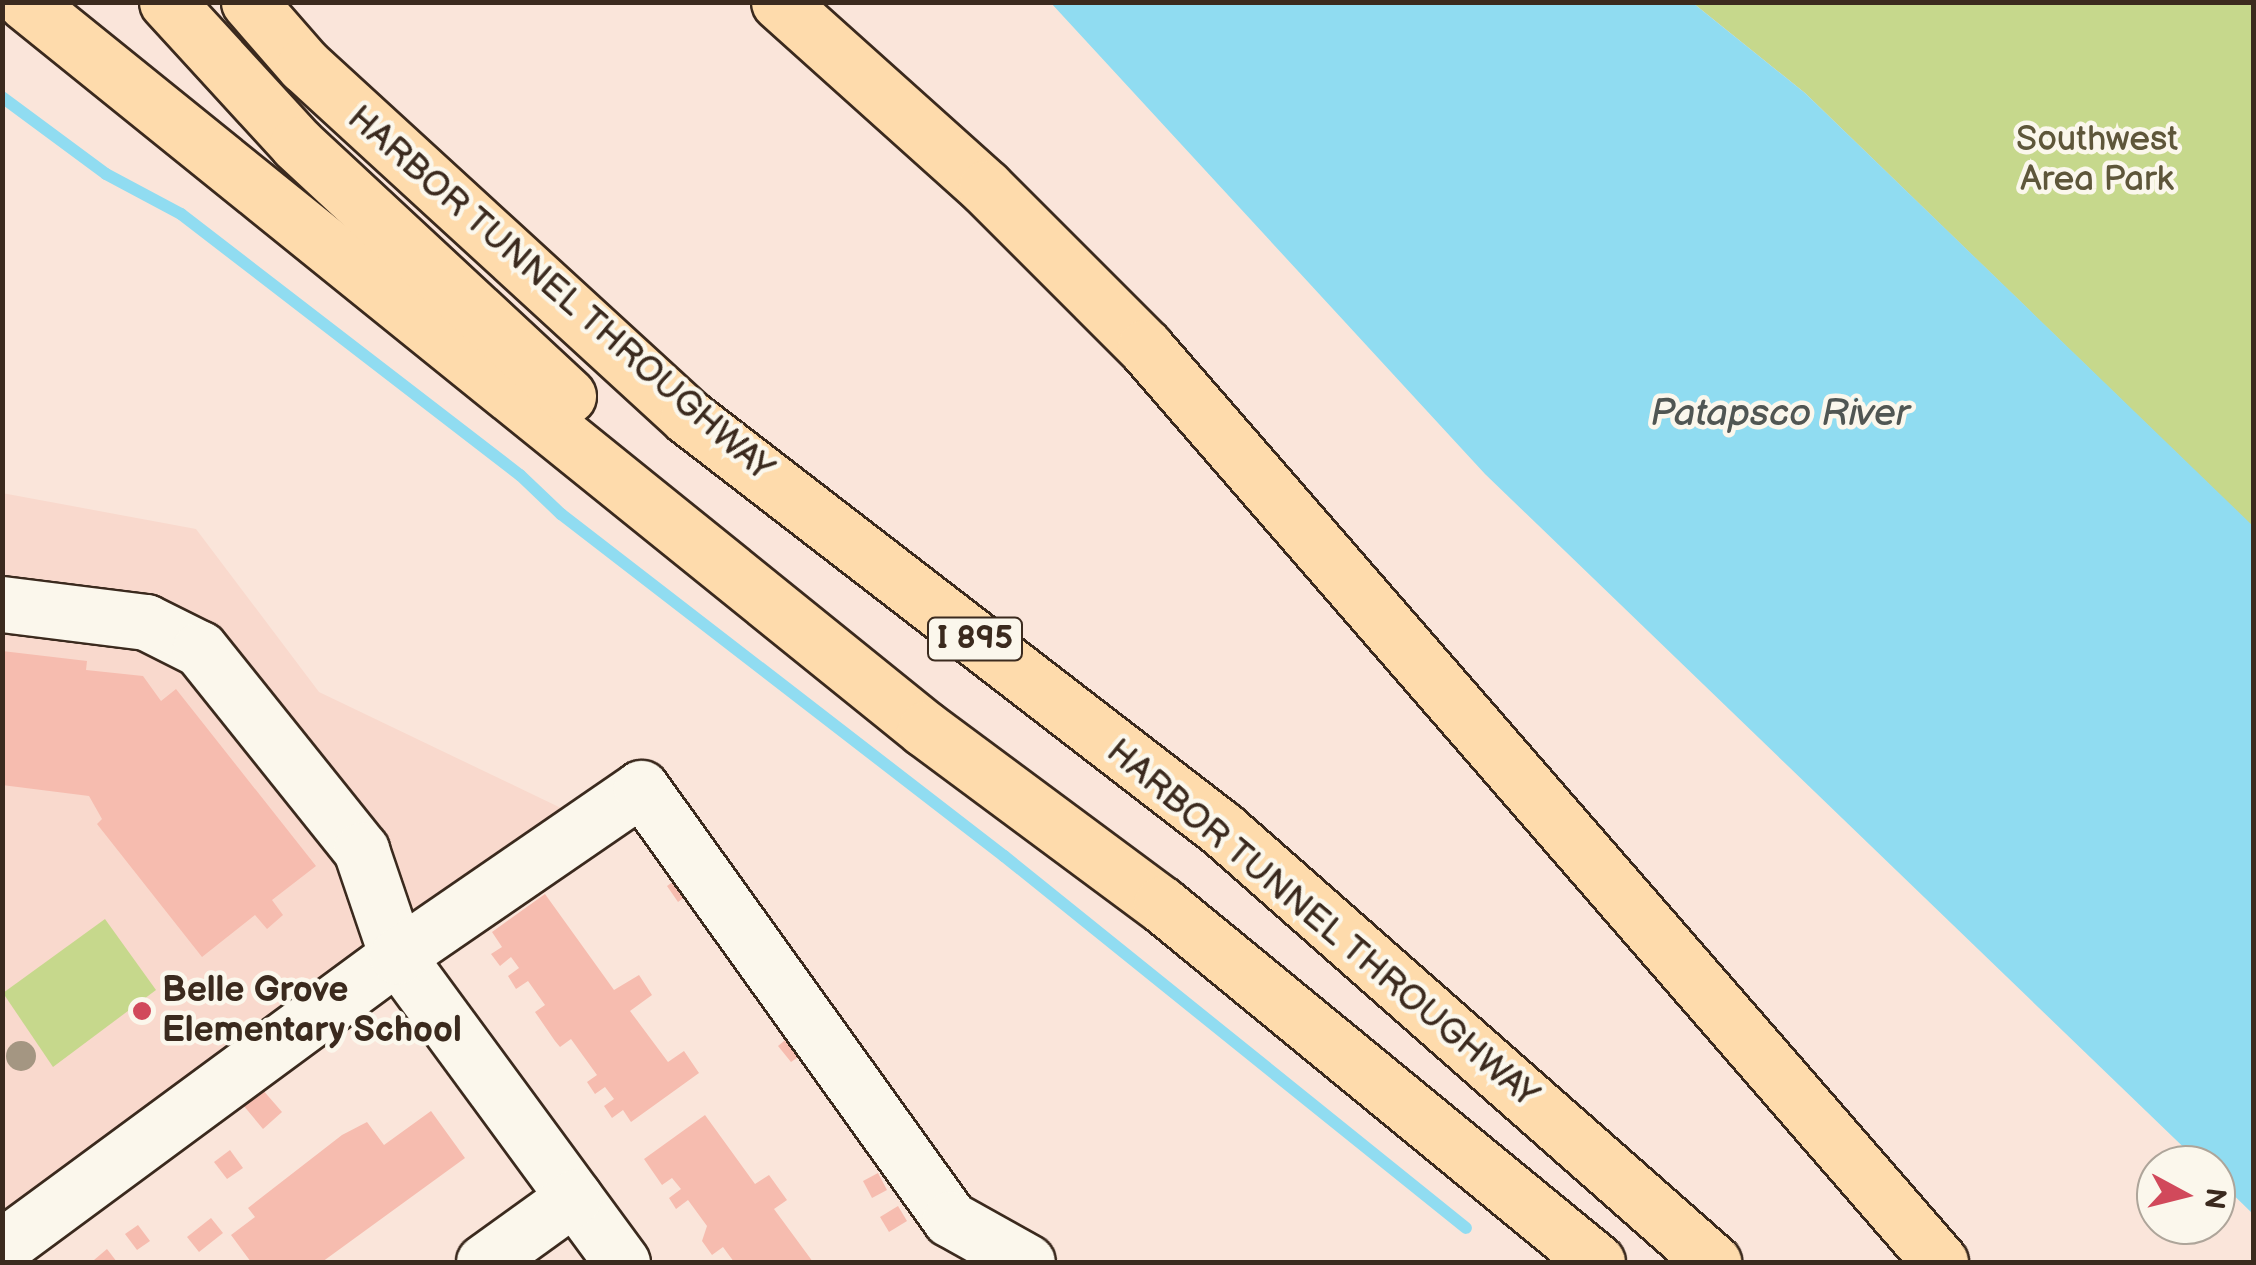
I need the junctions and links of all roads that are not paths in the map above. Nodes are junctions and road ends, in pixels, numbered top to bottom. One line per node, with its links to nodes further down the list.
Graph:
1 (25, 2): 6 (highway, HARBOR TUNNEL THROUGHWAY)
2 (167, 2): 6 (highway, HARBOR TUNNEL THROUGHWAY / I 895)
3 (249, 2): 14 (highway, HARBOR TUNNEL THROUGHWAY / I 895)
4 (780, 2): 15 (highway)
5 (2, 604): 7 (street)
6 (1161, 904): 13 (highway, HARBOR TUNNEL THROUGHWAY / I 895)
7 (398, 956): 8 (street); 9 (street); 12 (street)
8 (574, 1197): 10 (street); 11 (street)
9 (2, 1247)
10 (484, 1262)
11 (622, 1262)
12 (1027, 1262)
13 (1596, 1262)
14 (1713, 1262)
15 (1940, 1262)

